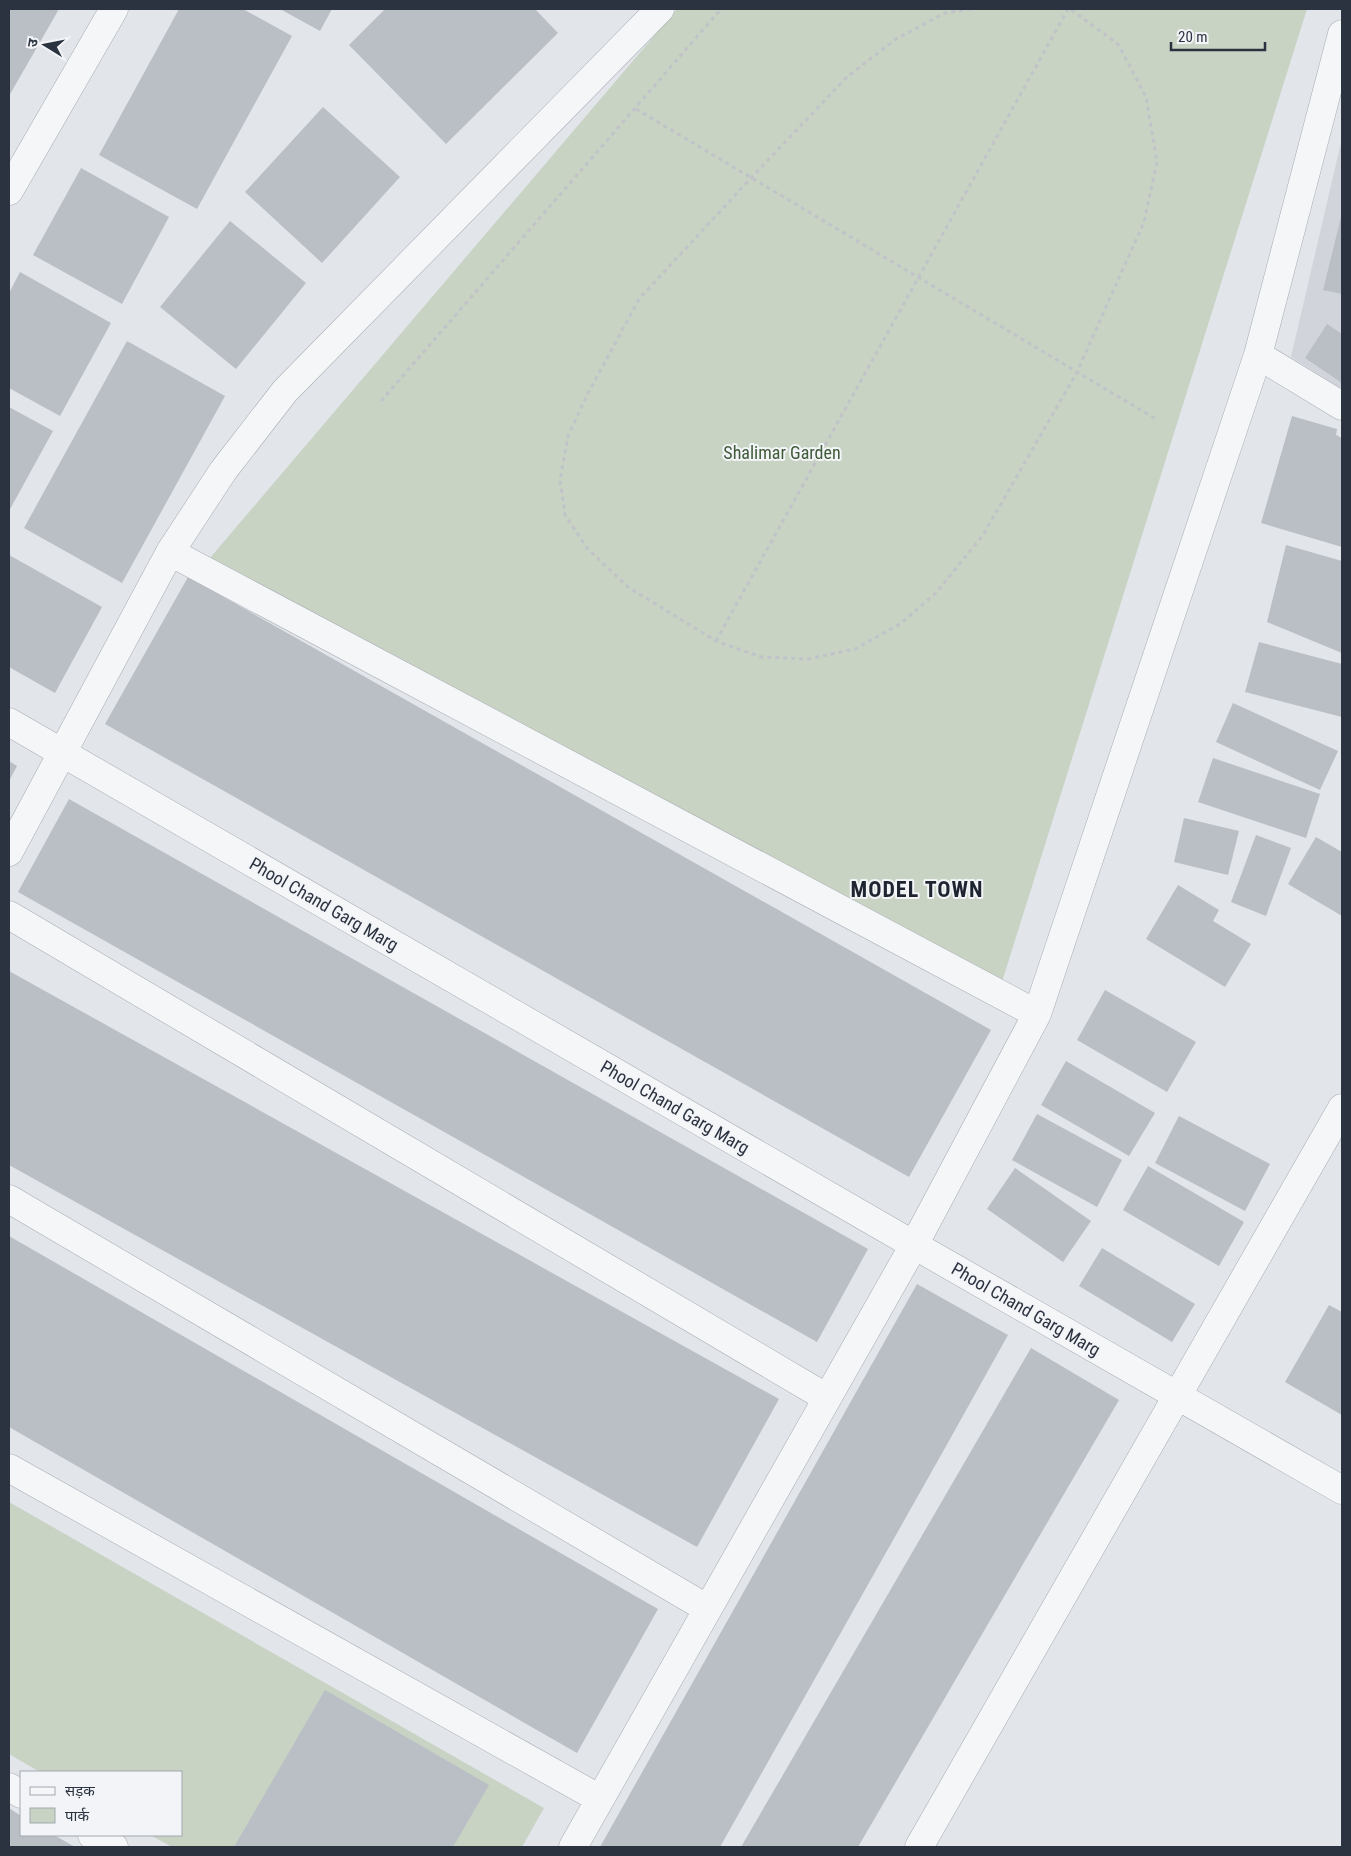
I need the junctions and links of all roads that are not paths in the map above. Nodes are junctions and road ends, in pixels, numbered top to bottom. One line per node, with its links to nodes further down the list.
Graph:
1 (114, 9): 4 (street)
2 (649, 12): 7 (street)
3 (1342, 34): 5 (street)
4 (9, 191)
5 (1258, 355): 6 (street); 12 (street)
6 (1342, 406)
7 (170, 552): 9 (street); 12 (street)
8 (9, 722): 9 (street, Phool Chand Garg Marg)
9 (61, 752): 10 (street); 15 (street, Phool Chand Garg Marg)
10 (9, 852)
11 (9, 915): 17 (street)
12 (1036, 1014): 15 (street)
13 (1342, 1108): 16 (street)
14 (9, 1199): 20 (street)
15 (914, 1245): 16 (street, Phool Chand Garg Marg); 17 (street)
16 (1177, 1396): 19 (street, Phool Chand Garg Marg); 27 (street)
17 (827, 1398): 20 (street)
18 (9, 1468): 23 (street)
19 (1342, 1490)
20 (708, 1609): 23 (street)
21 (9, 1787): 22 (street)
22 (20, 1793)
23 (600, 1800): 26 (street)
24 (94, 1836): 25 (street)
25 (114, 1847)
26 (573, 1847)
27 (919, 1847)

